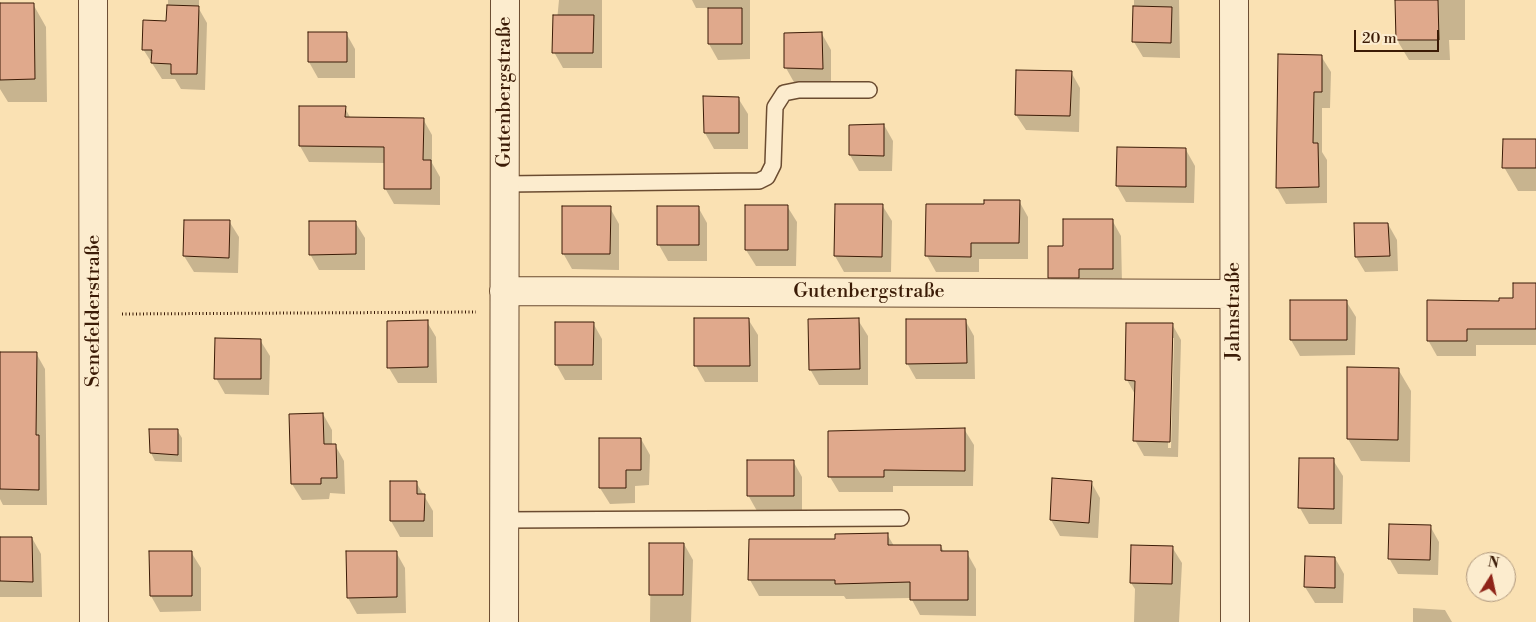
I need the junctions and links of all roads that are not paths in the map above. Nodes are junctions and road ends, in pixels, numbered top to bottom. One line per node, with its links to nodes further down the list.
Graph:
1 (93, 0): 10 (street, Senefelderstraße)
2 (505, 0): 5 (street, Gutenbergstraße)
3 (1234, 0): 6 (street, Jahnstraße)
4 (869, 90): 5 (lane, Gutenbergstraße)
5 (505, 184): 7 (street, Gutenbergstraße)
6 (1234, 294): 7 (street, Gutenbergstraße); 12 (street, Jahnstraße)
7 (504, 301): 9 (street, Gutenbergstraße)
8 (901, 518): 9 (lane)
9 (503, 520): 11 (street, Gutenbergstraße)
10 (94, 622)
11 (504, 622)
12 (1234, 622)

